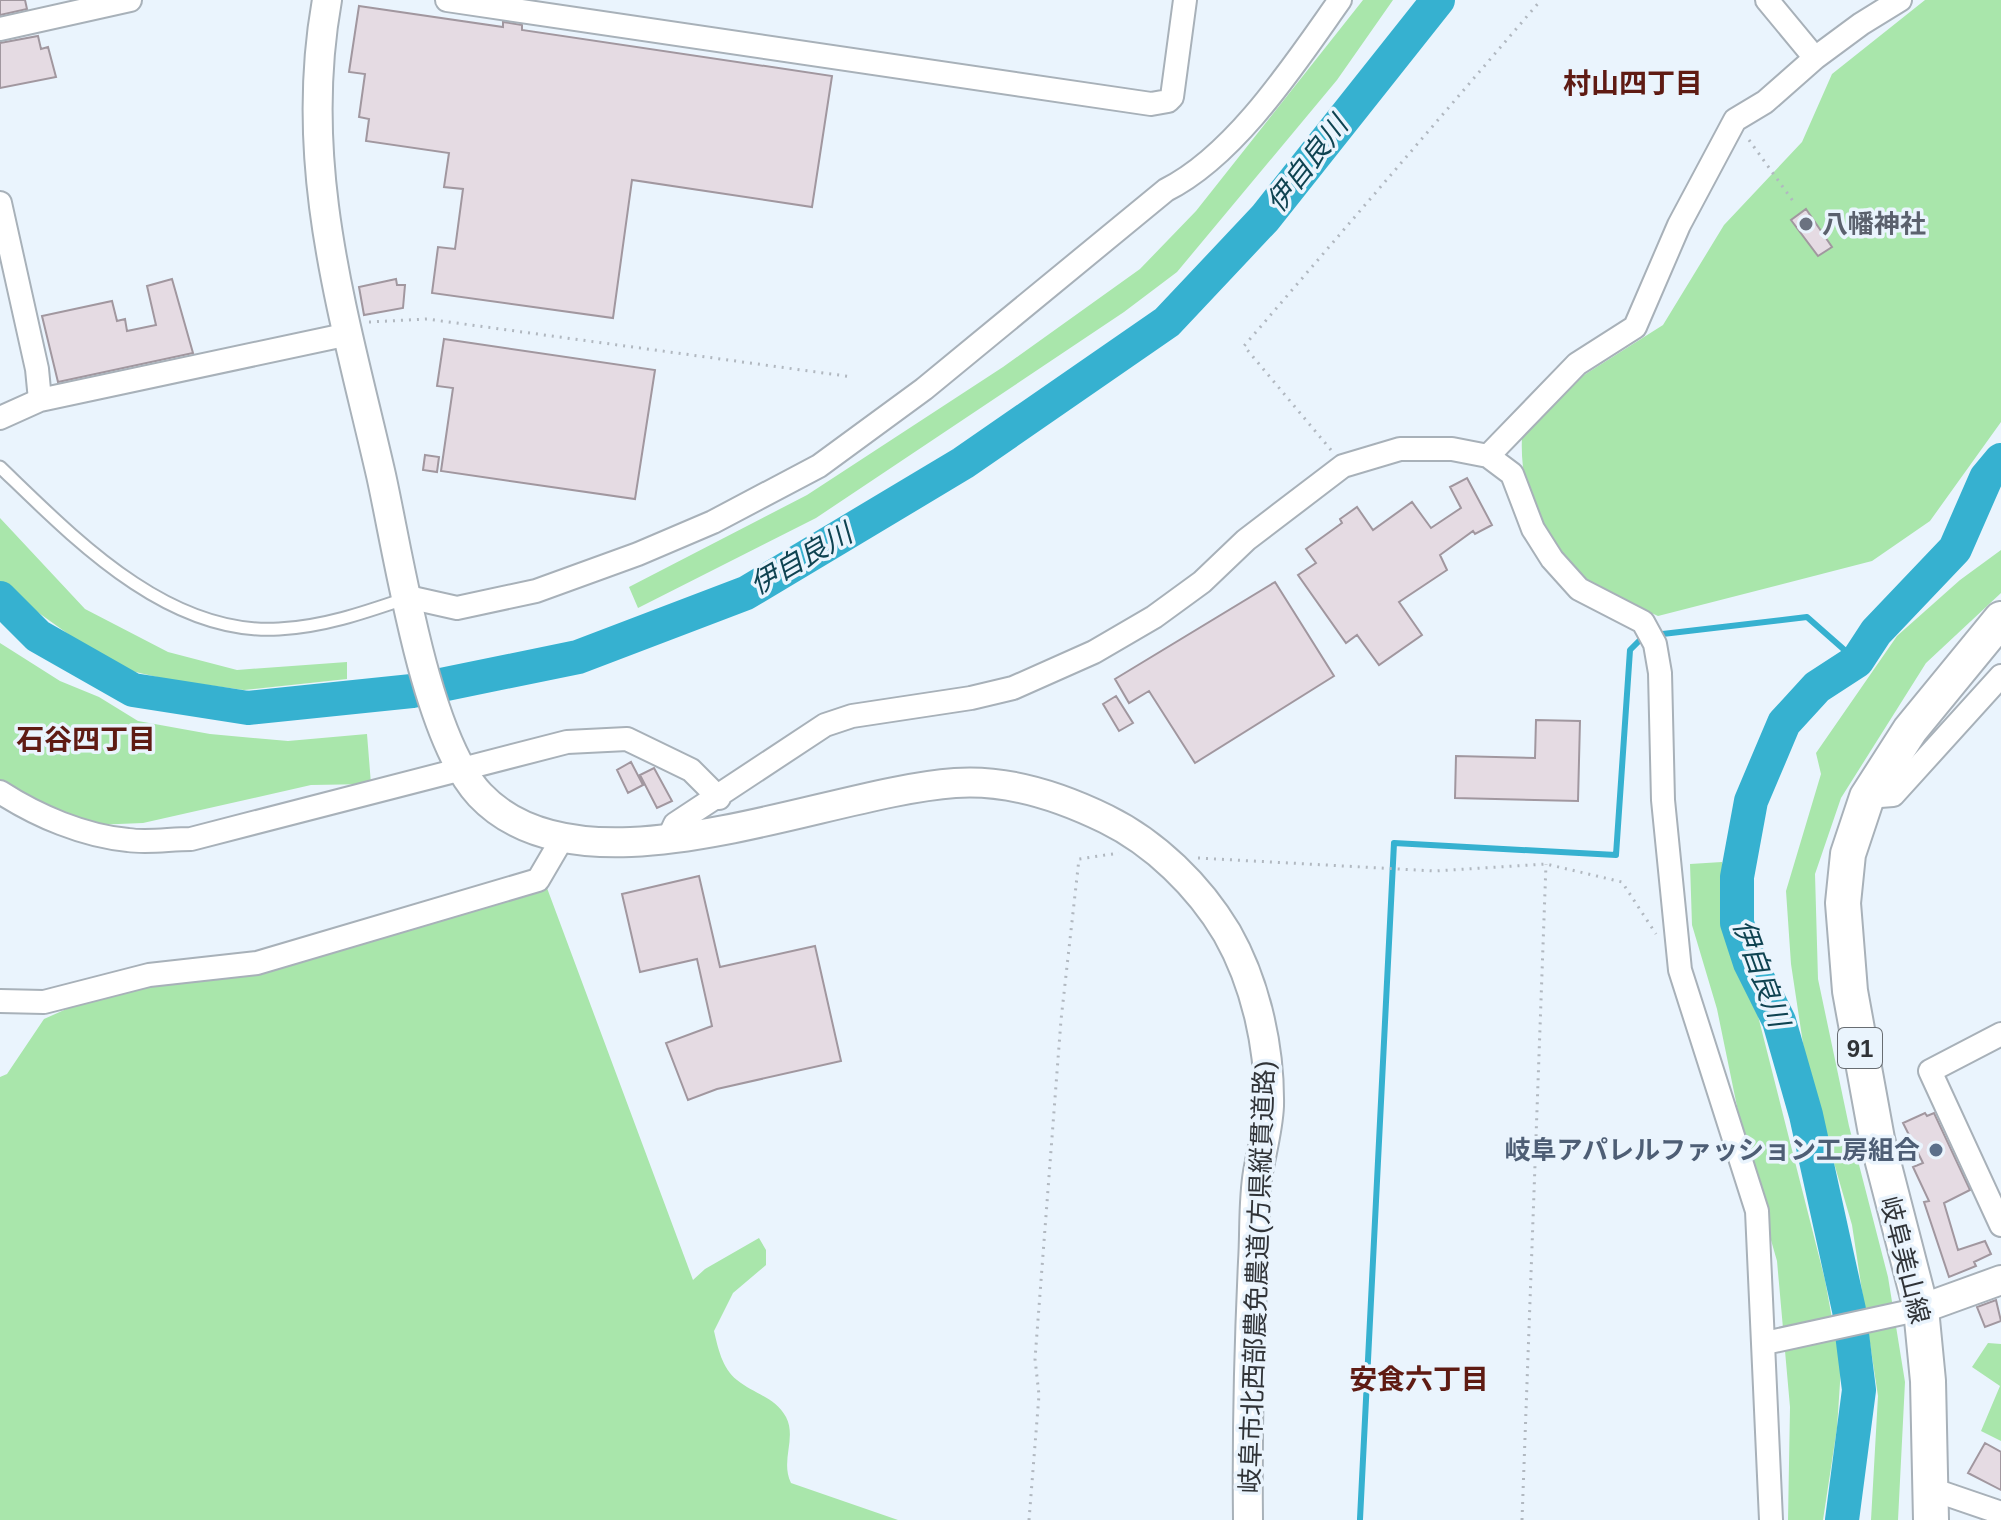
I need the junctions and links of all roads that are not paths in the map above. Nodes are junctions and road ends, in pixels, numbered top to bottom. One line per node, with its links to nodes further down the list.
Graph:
1 (130, 0): 8 (street)
2 (327, 0): 11 (street)
3 (447, 0): 4 (street)
4 (1185, 0)
5 (1340, 0): 16 (street)
6 (1767, 0): 9 (street)
7 (1900, 0): 9 (street)
8 (0, 29)
9 (1815, 58): 14 (street)
10 (0, 203): 12 (street)
11 (347, 328): 12 (street); 16 (street)
12 (40, 400): 13 (street)
13 (0, 418)
14 (1488, 456): 22 (street); 30 (street)
15 (0, 467): 16 (lane)
16 (410, 606): 19 (street, 岐阜市北西部農免農道(方県縦貫道路))
17 (2001, 619): 21 (main road, 岐阜美山線 / 91)
18 (2001, 676): 21 (street)
19 (461, 769): 20 (street); 22 (street); 23 (street, 岐阜市北西部農免農道(方県縦貫道路))
20 (0, 792)
21 (1867, 797): 29 (main road, 岐阜美山線 / 91)
22 (719, 798): 24 (street)
23 (562, 839): 24 (street, 岐阜市北西部農免農道(方県縦貫道路)); 25 (street)
24 (668, 839): 33 (street, 岐阜市北西部農免農道(方県縦貫道路))
25 (0, 1001)
26 (2001, 1034): 27 (street)
27 (2001, 1225)
28 (2001, 1280): 29 (street)
29 (1921, 1309): 30 (street); 31 (main road, 岐阜美山線 / 91)
30 (1771, 1341): 34 (street)
31 (1931, 1505): 32 (street)
32 (2001, 1513)
33 (1248, 1520)
34 (1771, 1520)

